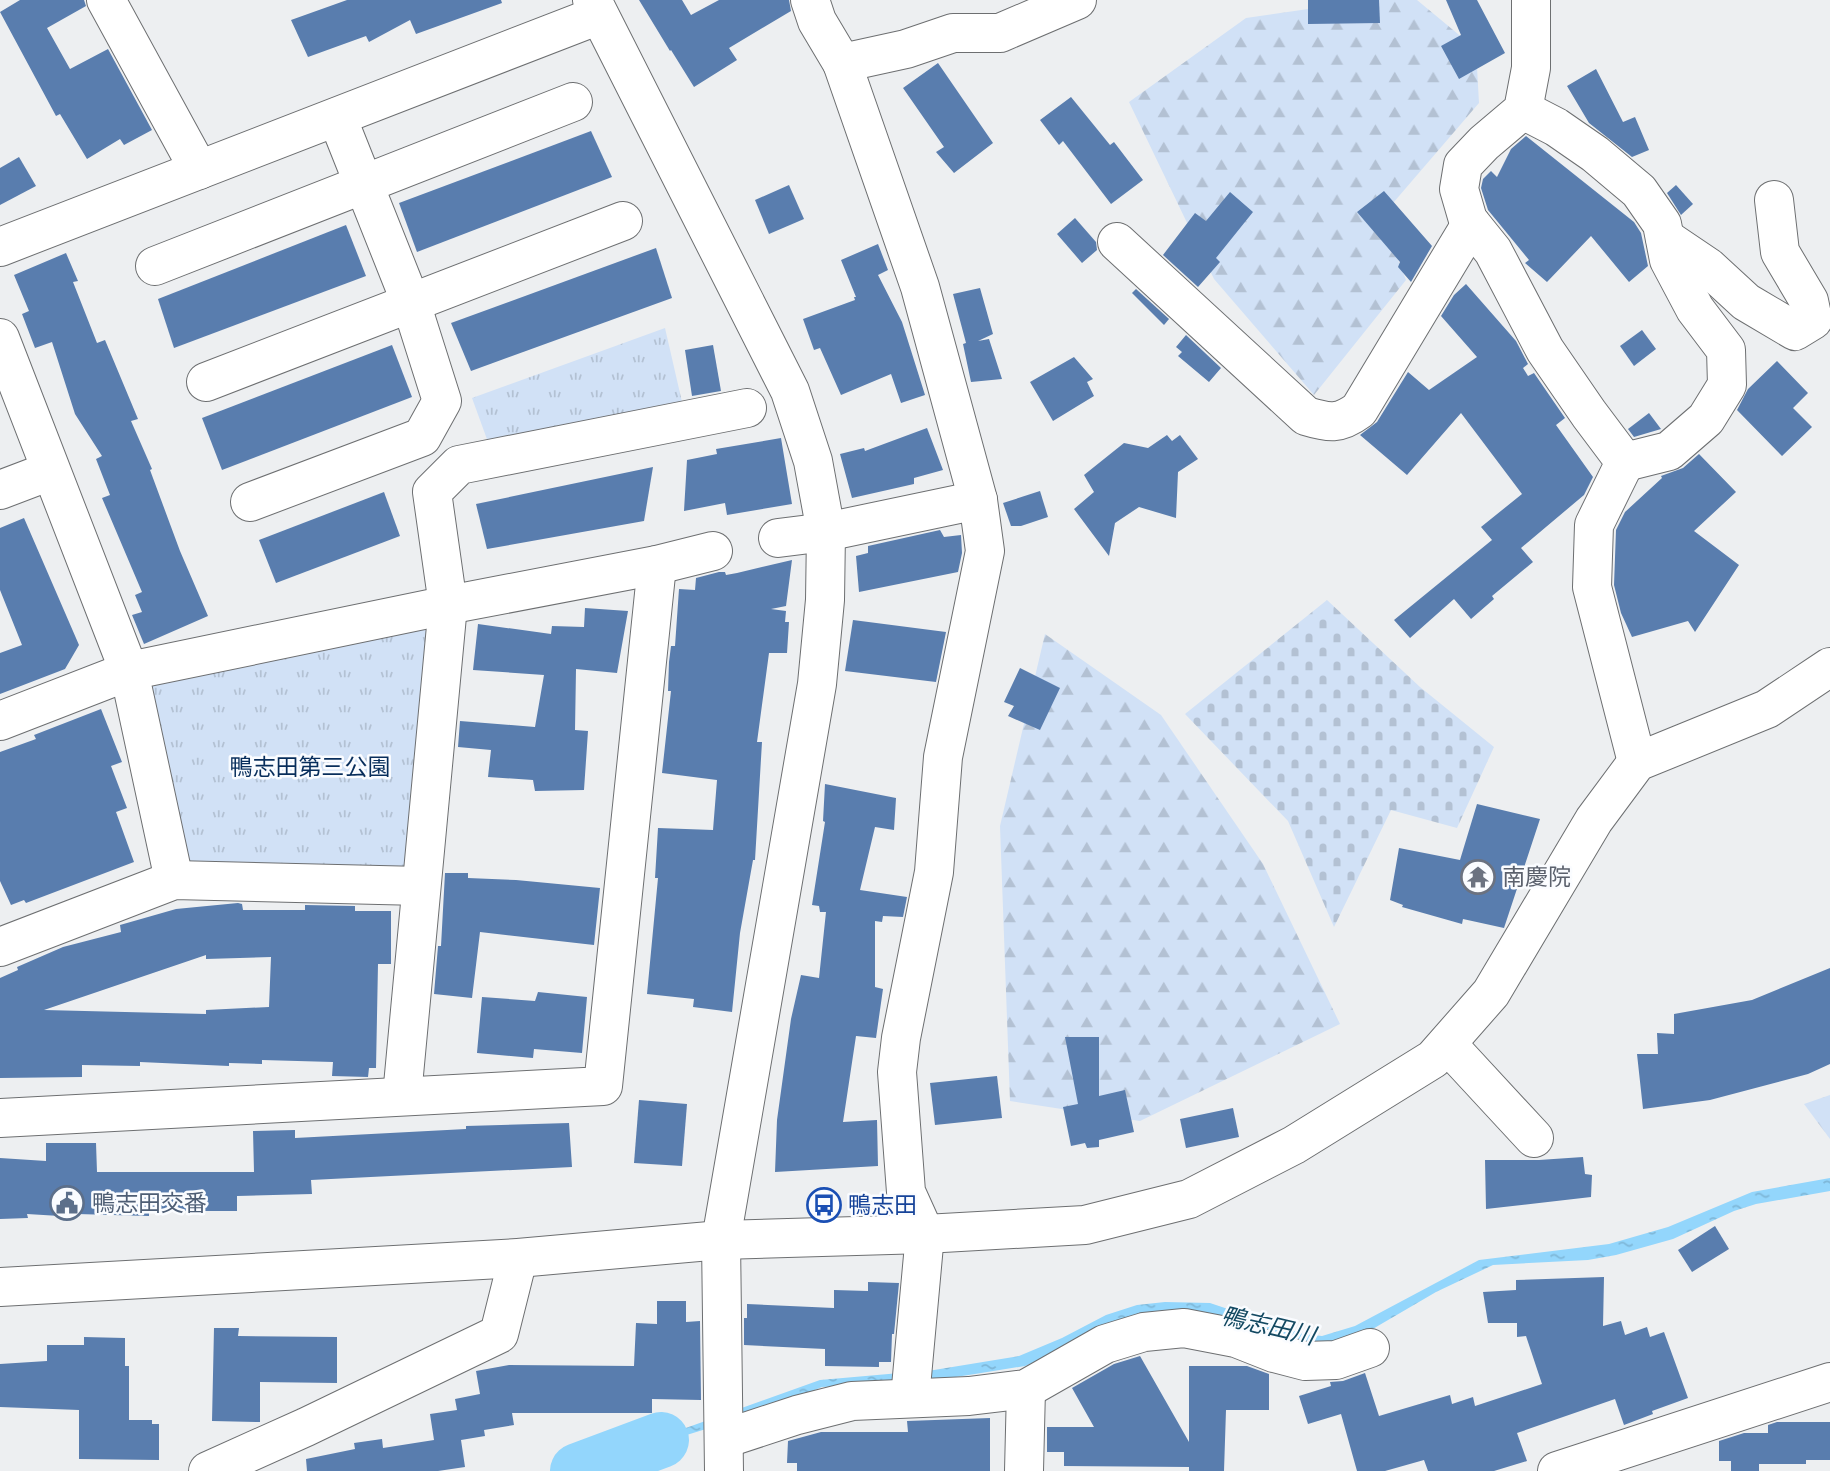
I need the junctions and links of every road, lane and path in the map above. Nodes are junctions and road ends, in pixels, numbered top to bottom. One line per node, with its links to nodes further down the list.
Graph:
1 (106, 0): 10 (street)
2 (810, 0): 6 (street)
3 (1077, 0): 6 (street)
4 (1531, 0): 8 (street)
5 (595, 7): 9 (street); 28 (street)
6 (842, 62): 26 (street)
7 (573, 102): 11 (street)
8 (1523, 110): 14 (street); 15 (street)
9 (337, 117): 10 (street); 11 (street)
10 (199, 170): 17 (street)
11 (363, 183): 18 (street); 19 (street)
12 (1774, 200): 15 (street)
13 (623, 221): 19 (street)
14 (1471, 224): 16 (street); 23 (street)
15 (1665, 238): 23 (street)
16 (1117, 242)
17 (0, 247)
18 (155, 266)
19 (411, 303): 21 (street); 27 (street)
20 (0, 338): 24 (street)
21 (206, 382)
22 (747, 408): 32 (street)
23 (1625, 462): 36 (street)
24 (50, 471): 25 (street); 34 (street)
25 (0, 490)
26 (978, 500): 28 (street); 44 (street)
27 (250, 502)
28 (825, 532): 29 (street); 45 (street)
29 (778, 538)
30 (713, 551): 31 (street)
31 (656, 565): 32 (street); 41 (street)
32 (448, 605): 34 (street); 38 (street)
33 (1830, 667): 36 (street)
34 (129, 671): 35 (street); 37 (street)
35 (0, 721)
36 (1637, 762): 40 (street)
37 (174, 880): 38 (street); 39 (street)
38 (421, 886): 41 (street)
39 (0, 947)
40 (1447, 1044): 43 (street); 44 (street)
41 (402, 1096): 42 (street)
42 (0, 1118)
43 (1534, 1138)
44 (925, 1234): 45 (street); 50 (street)
45 (721, 1240): 46 (street); 52 (street)
46 (519, 1258): 47 (street); 54 (street)
47 (0, 1287)
48 (1370, 1348): 51 (street)
49 (1830, 1382): 53 (street)
50 (911, 1383): 51 (street); 52 (street)
51 (1026, 1389): 55 (street)
52 (724, 1455)
53 (1569, 1469)
54 (208, 1471)
55 (1024, 1471)

